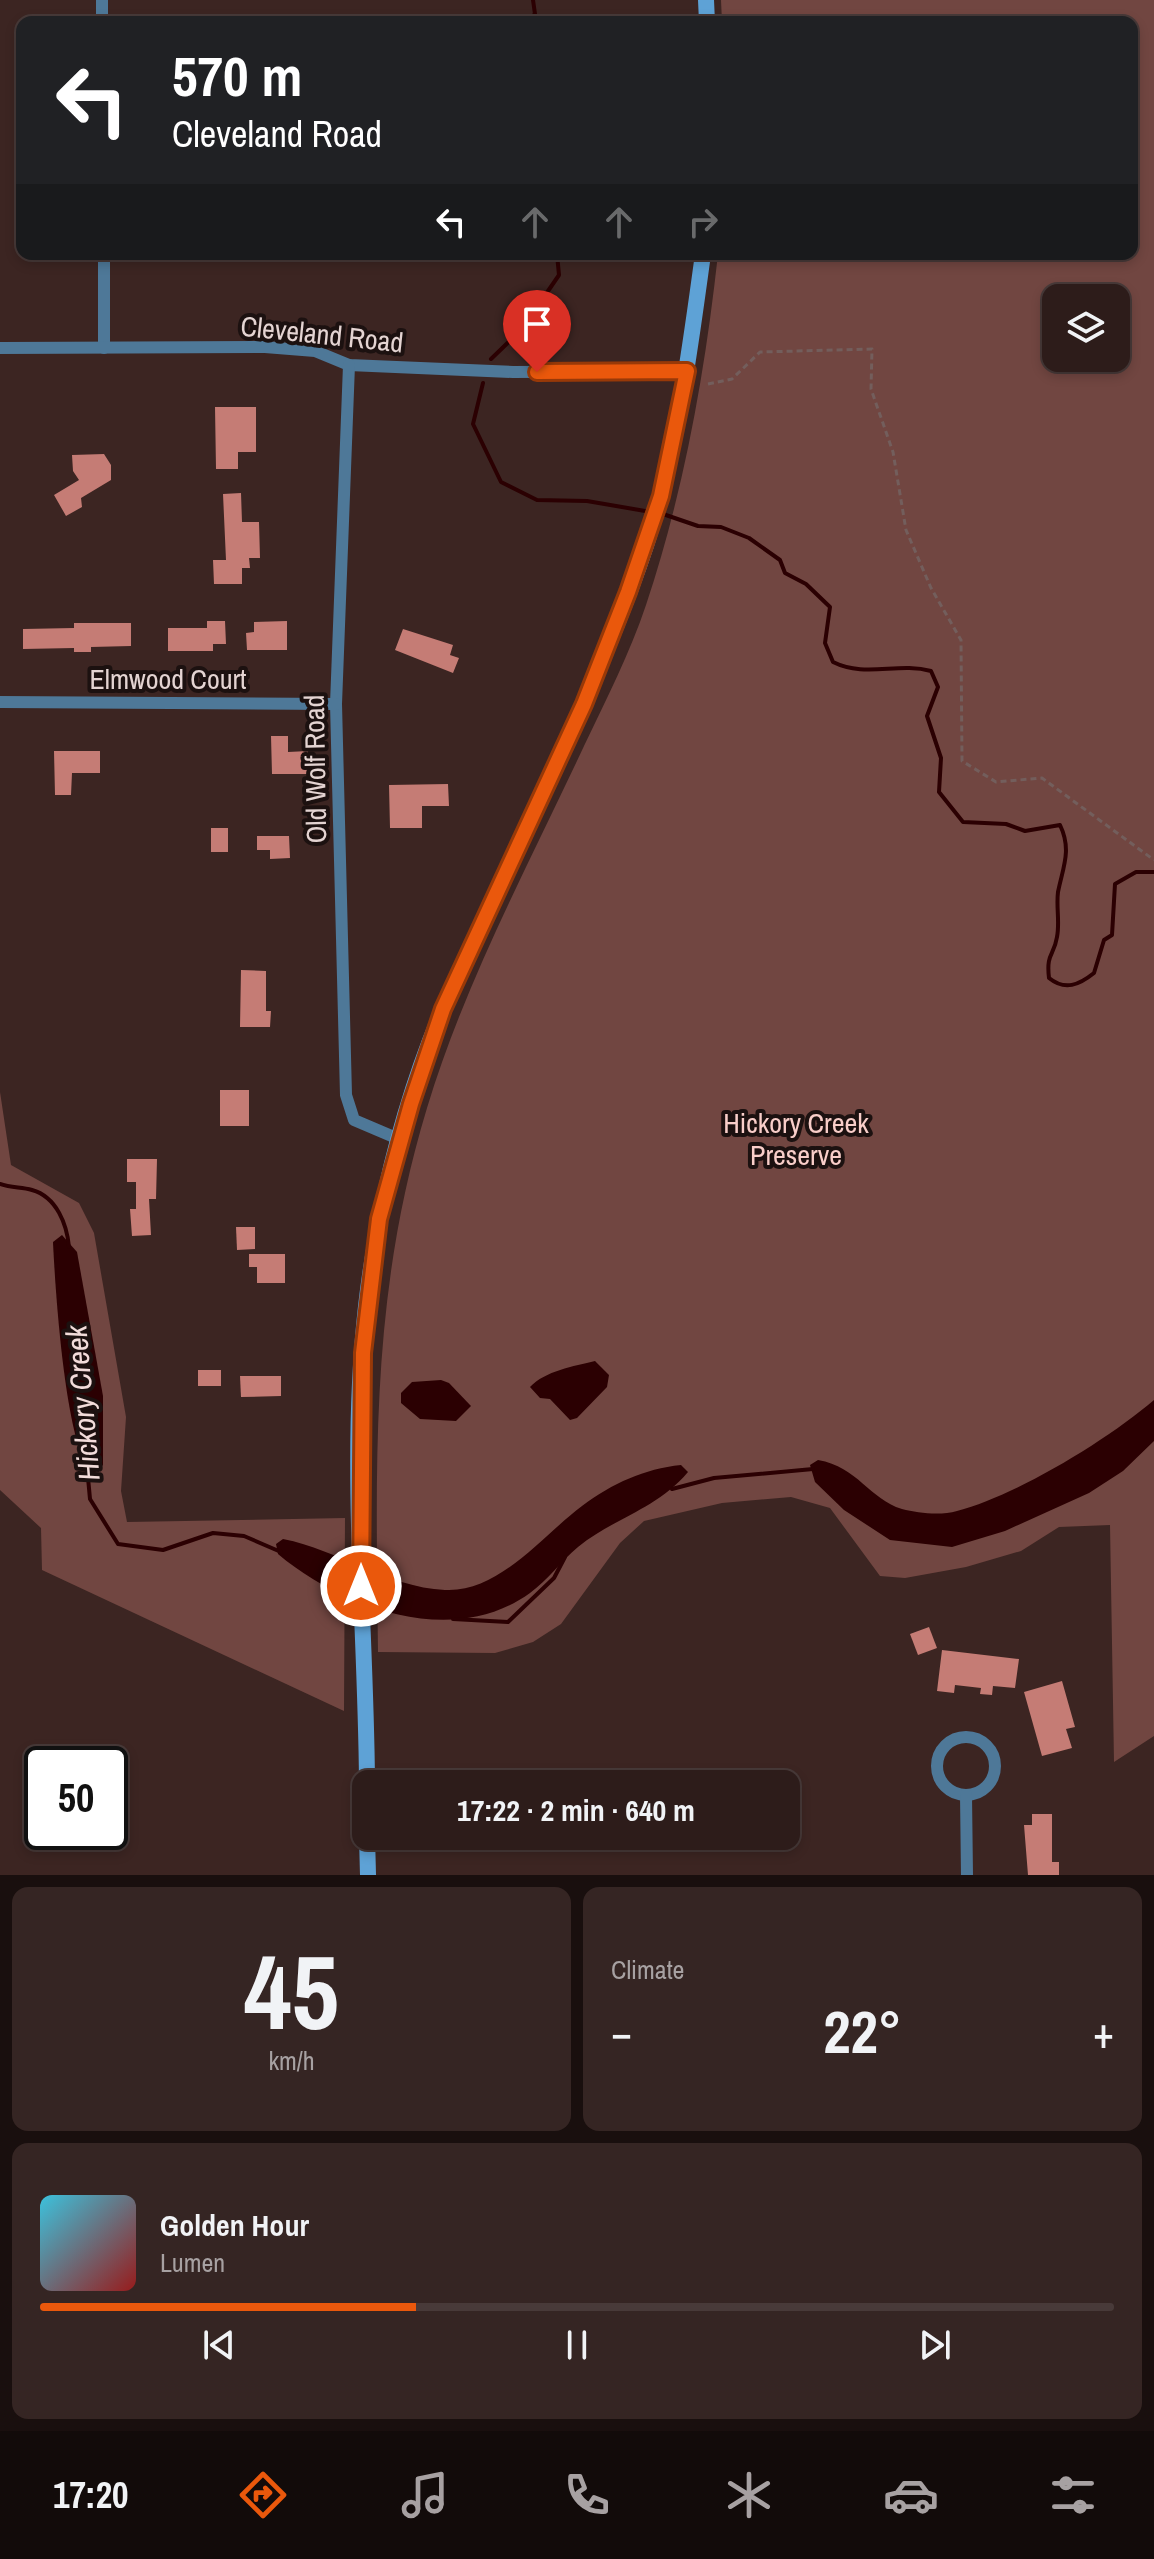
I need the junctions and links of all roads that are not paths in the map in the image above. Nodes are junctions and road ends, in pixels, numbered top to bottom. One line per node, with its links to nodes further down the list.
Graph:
1 (104, 260): 4 (street)
2 (702, 260): 6 (main road)
3 (0, 348): 4 (street, Cleveland Road)
4 (104, 348): 5 (street, Cleveland Road)
5 (349, 365): 6 (street, Cleveland Road); 8 (street, Old Wolf Road)
6 (687, 371): 9 (main road)
7 (0, 702): 8 (street, Elmwood Court)
8 (336, 704): 9 (street, Old Wolf Road)
9 (401, 1140): 10 (main road)
10 (367, 1770)
11 (966, 1795): 11 (street); 14 (street)
12 (367, 1850): 13 (main road)
13 (368, 1875)
14 (967, 1875)

